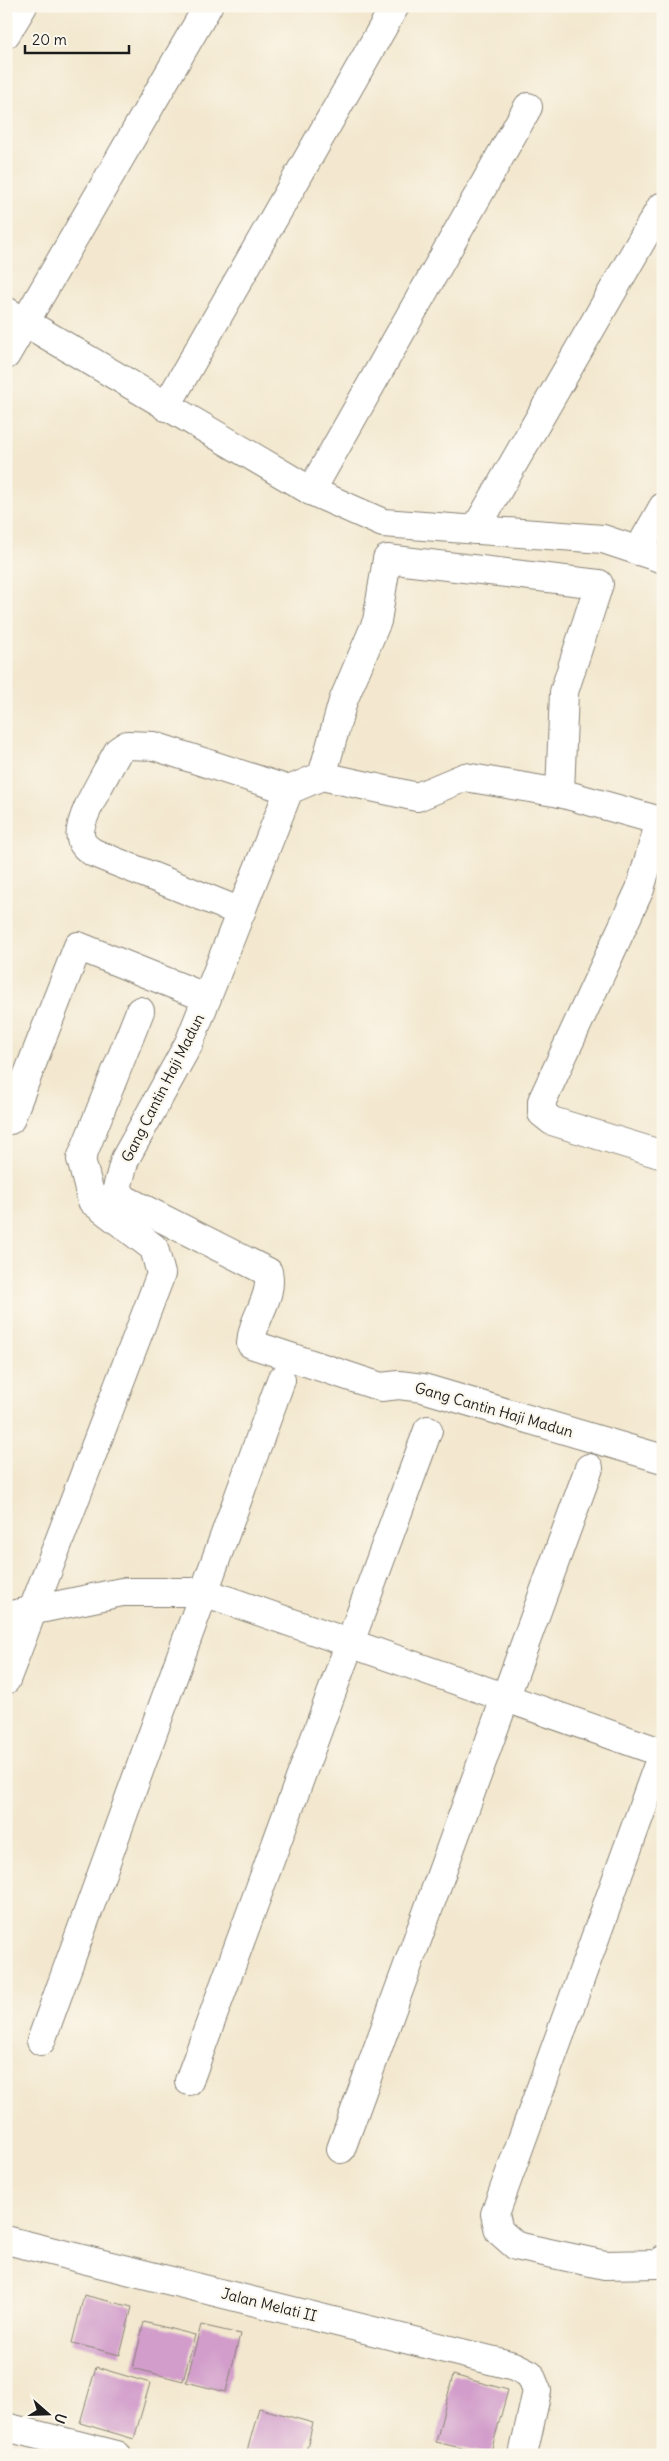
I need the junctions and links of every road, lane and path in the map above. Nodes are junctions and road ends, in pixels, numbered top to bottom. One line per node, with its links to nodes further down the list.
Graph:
1 (23, 6): 4 (street)
2 (208, 6): 7 (street)
3 (395, 6): 9 (street)
4 (6, 34)
5 (528, 107): 10 (street)
6 (661, 207): 12 (street)
7 (16, 317): 8 (street); 9 (street)
8 (6, 355)
9 (166, 407): 10 (street)
10 (311, 491): 12 (street)
11 (663, 507): 13 (street)
12 (475, 530): 13 (street)
13 (651, 555)
14 (322, 776): 15 (street); 16 (street); 16 (street)
15 (289, 790): 18 (street, Gang Cantin Haji Madun); 18 (street)
16 (560, 793): 17 (street)
17 (651, 892): 22 (street)
18 (241, 912): 19 (street, Gang Cantin Haji Madun)
19 (207, 998): 21 (street, Gang Cantin Haji Madun); 25 (street, Gang Cantin Haji Madun)
20 (140, 1011): 28 (street)
21 (8, 1123)
22 (663, 1154)
23 (281, 1380): 27 (street)
24 (428, 1430): 30 (street)
25 (663, 1459)
26 (589, 1468): 32 (street)
27 (204, 1592): 28 (street); 30 (street); 34 (street)
28 (33, 1610): 29 (street); 31 (street)
29 (6, 1616)
30 (350, 1643): 32 (street); 35 (street)
31 (6, 1680)
32 (506, 1698): 33 (street); 36 (street)
33 (663, 1753): 38 (street)
34 (41, 2041)
35 (189, 2081)
36 (341, 2149)
37 (6, 2240): 41 (street, Jalan Melati II)
38 (663, 2260)
39 (6, 2427): 40 (street)
40 (117, 2455)
41 (523, 2455)

